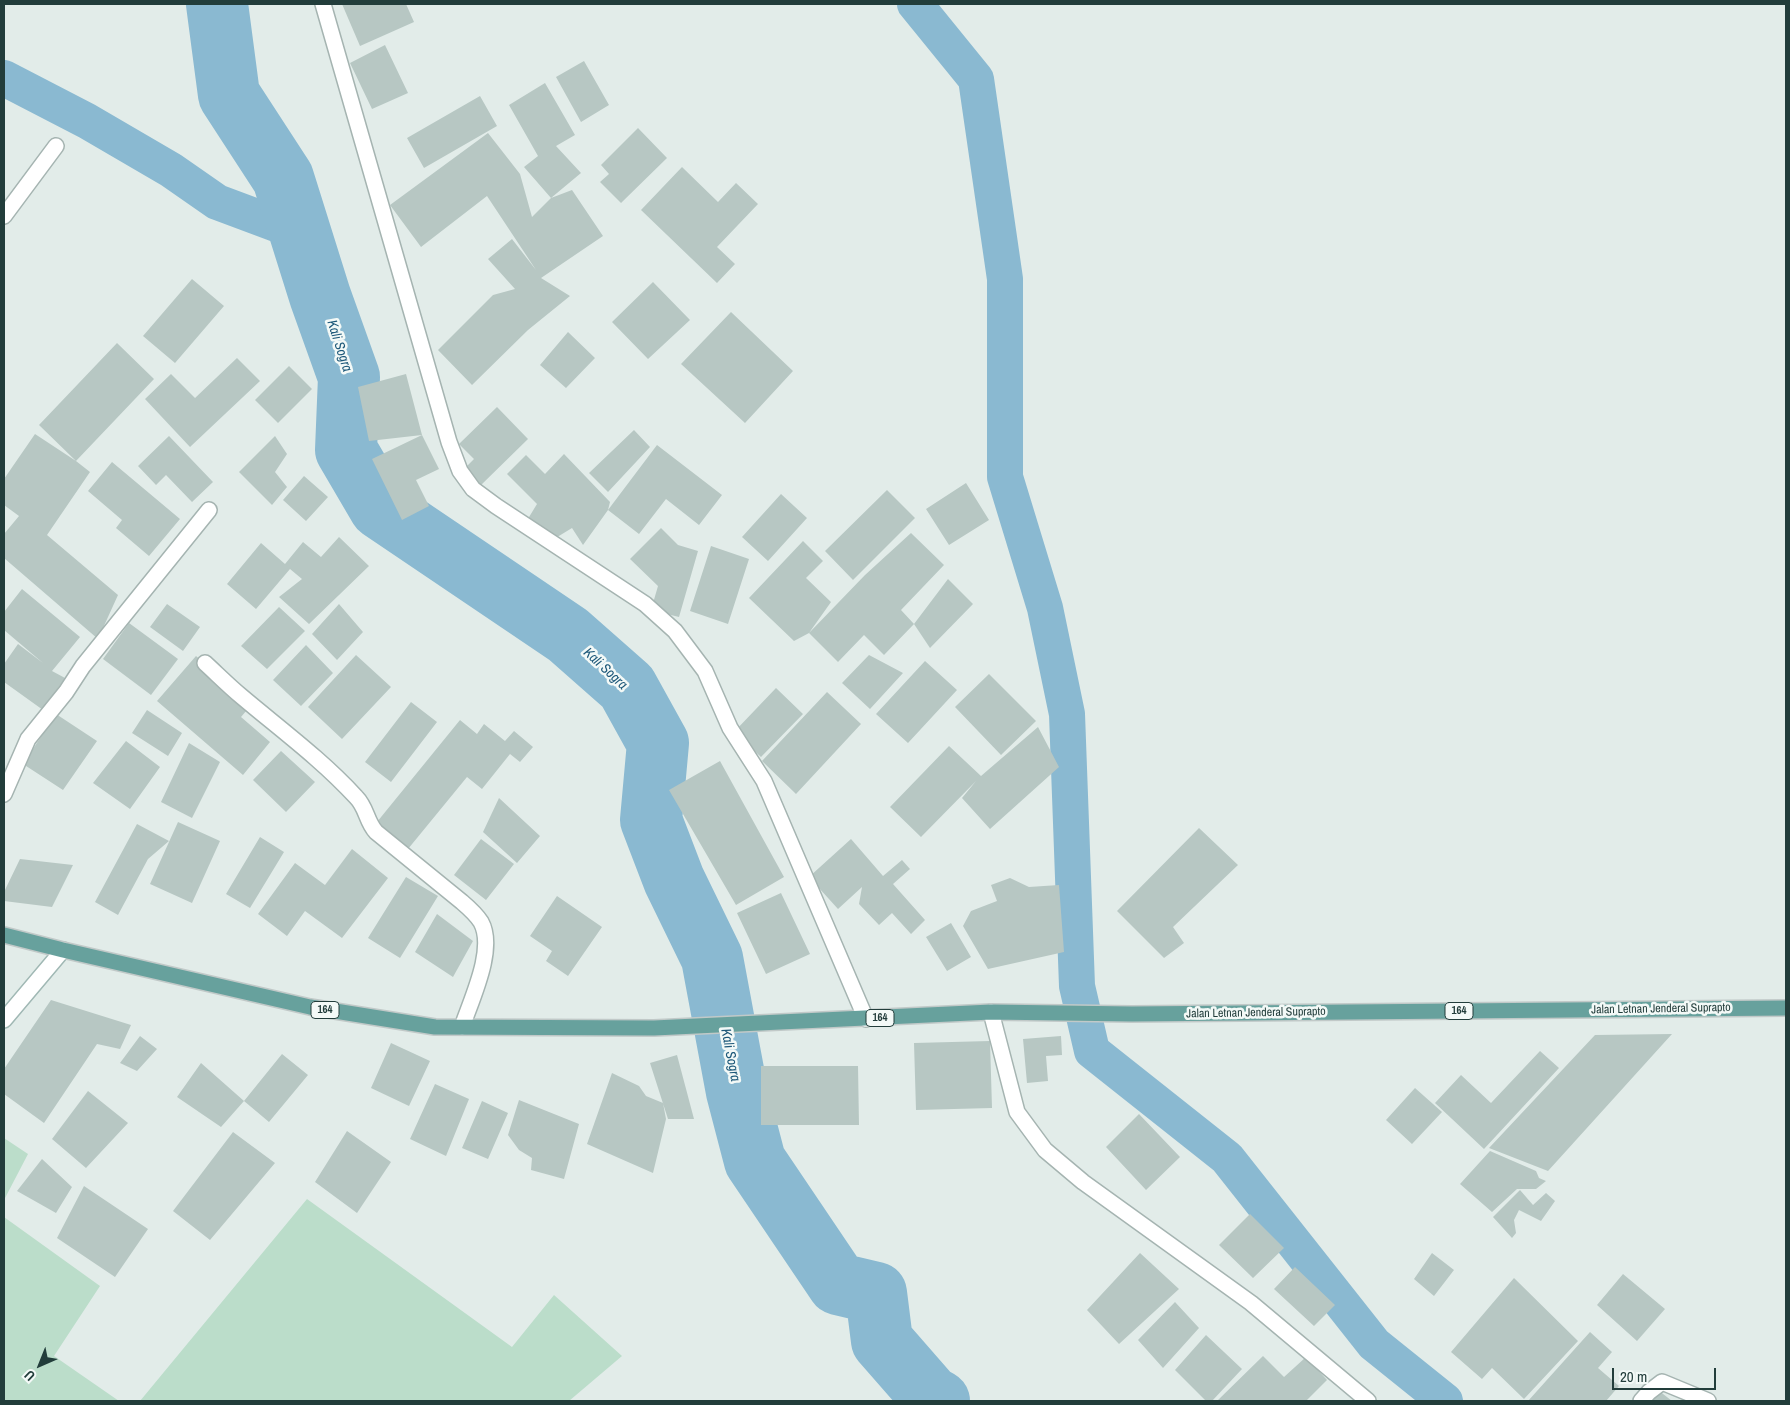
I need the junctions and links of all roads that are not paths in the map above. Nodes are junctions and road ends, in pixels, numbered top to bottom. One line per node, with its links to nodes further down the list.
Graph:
1 (323, 4): 11 (street)
2 (56, 146): 3 (street)
3 (4, 216)
4 (208, 510): 6 (street)
5 (205, 662): 13 (street)
6 (4, 794)
7 (4, 935): 8 (main road, 164)
8 (63, 950): 12 (street); 13 (main road, 164)
9 (1786, 1008): 10 (main road, Jalan Letnan Jenderal Suprapto / 164)
10 (991, 1012): 11 (main road, Jalan Letnan Jenderal Suprapto / 164); 14 (street)
11 (866, 1019): 13 (main road, Jalan Letnan Jenderal Suprapto / 164)
12 (4, 1020)
13 (462, 1026)
14 (1368, 1401)
15 (1641, 1401): 16 (street)
16 (1708, 1401)

